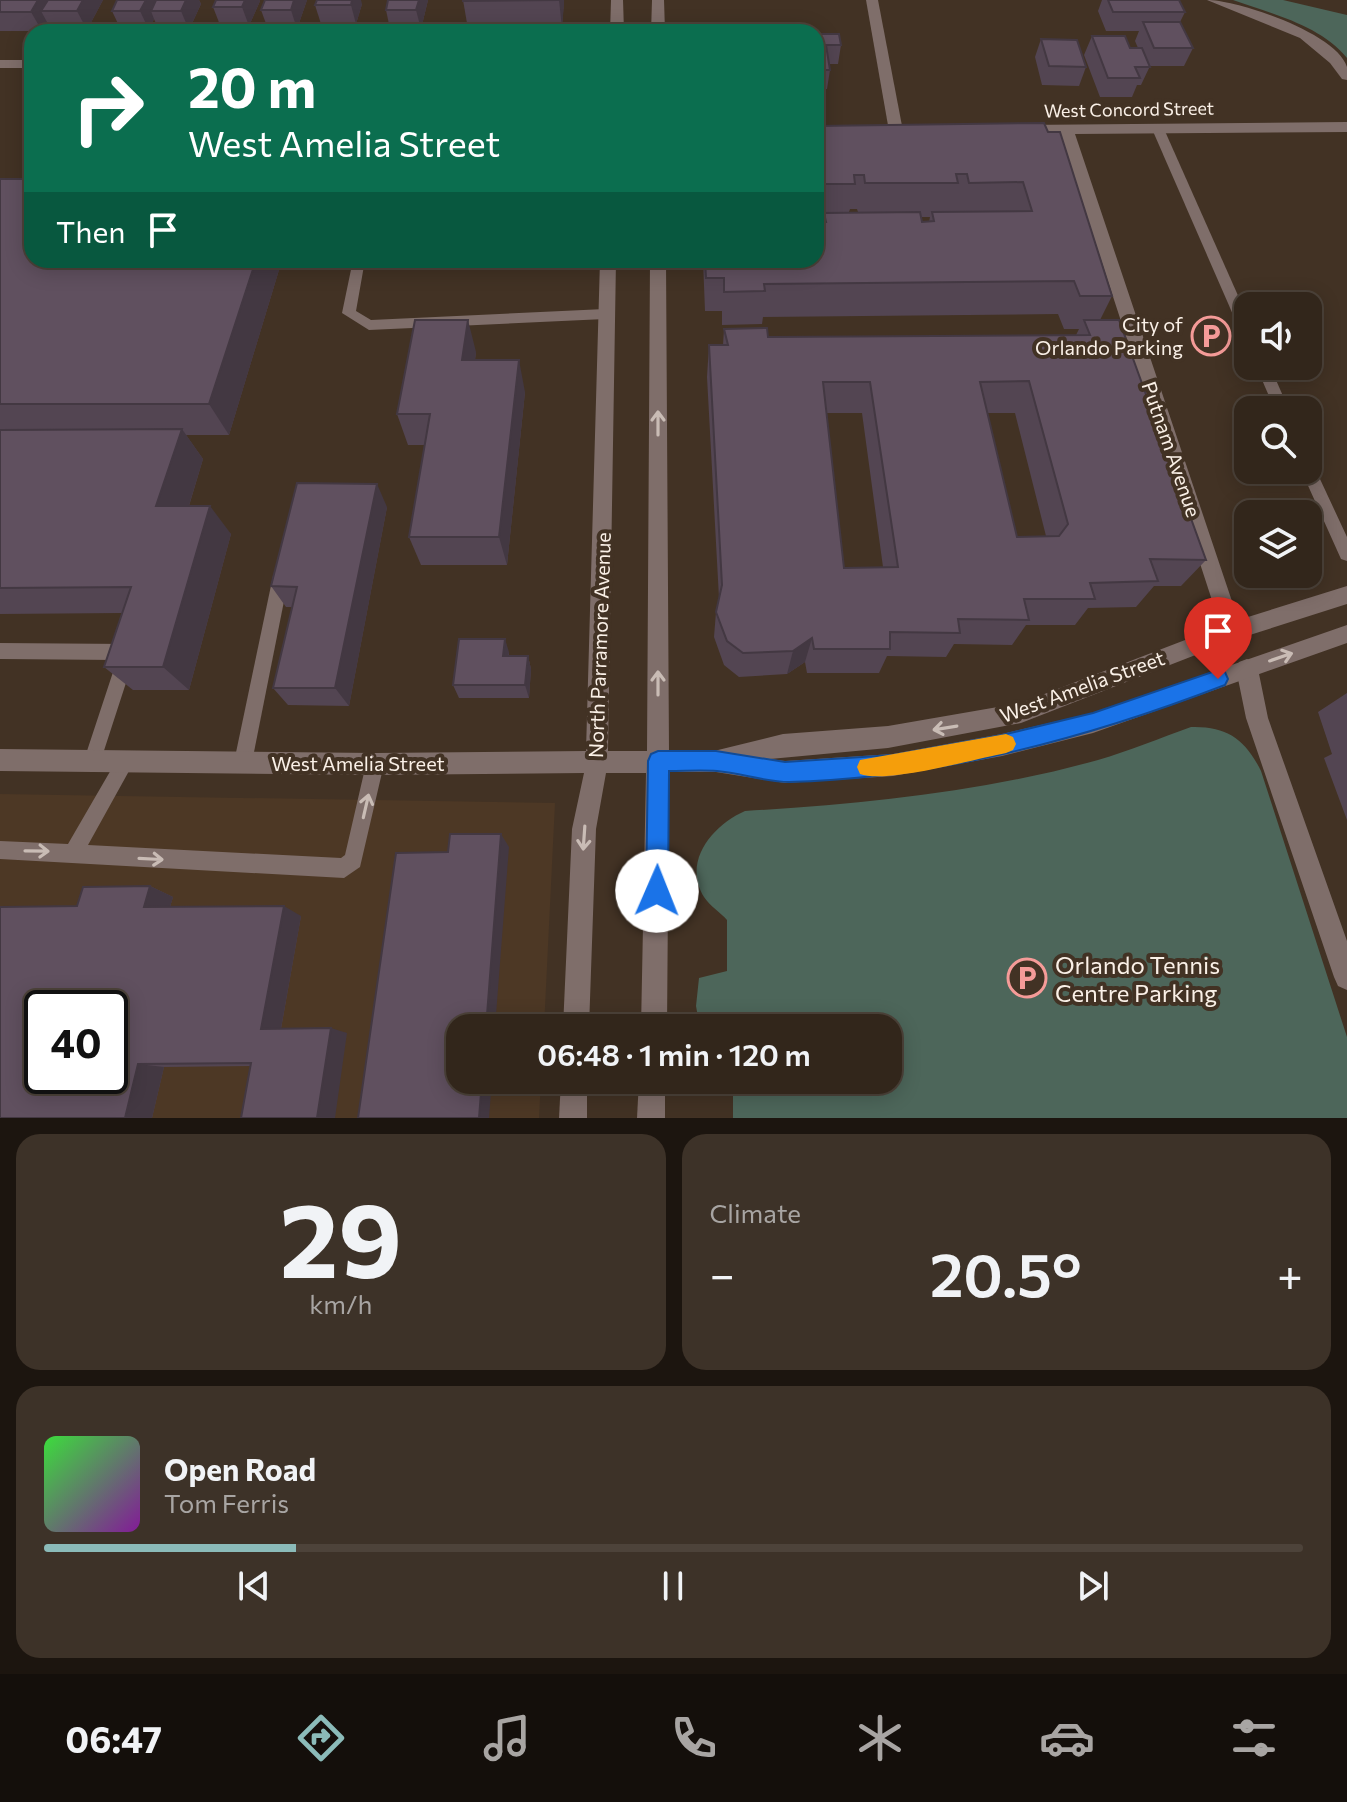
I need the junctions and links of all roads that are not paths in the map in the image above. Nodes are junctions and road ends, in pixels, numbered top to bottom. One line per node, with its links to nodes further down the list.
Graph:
1 (617, 0): 5 (street)
2 (658, 0): 6 (street)
3 (872, 0): 13 (street)
4 (1213, 0): 9 (street)
5 (617, 24)
6 (658, 24)
7 (0, 64): 8 (street)
8 (24, 64)
9 (1347, 76)
10 (1347, 127): 11 (street, West Concord Street)
11 (1158, 129): 12 (street, West Concord Street); 18 (lane)
12 (1066, 130): 14 (street, West Concord Street); 24 (street, Putnam Avenue)
13 (897, 131)
14 (1005, 131)
15 (357, 268): 19 (lane)
16 (608, 268): 19 (street, North Parramore Avenue)
17 (658, 268): 30 (street, one-way to 17)
18 (1234, 301)
19 (605, 314): 34 (street, North Parramore Avenue)
20 (1315, 484): 21 (lane)
21 (1347, 554)
22 (285, 556): 33 (lane)
23 (1347, 595): 24 (street, West Amelia Street)
24 (1232, 631): 31 (street, West Amelia Street, one-way to 31)
25 (1347, 634): 27 (street, West Amelia Street, one-way to 25)
26 (0, 651): 29 (lane)
27 (1247, 669): 31 (street, West Amelia Street); 38 (street)
28 (0, 760): 29 (street, West Amelia Street)
29 (93, 760): 32 (street, West Amelia Street)
30 (658, 761): 31 (street, West Amelia Street); 34 (street, West Amelia Street); 40 (street)
31 (716, 761)
32 (125, 762): 33 (street, West Amelia Street); 37 (lane)
33 (243, 762): 35 (street, West Amelia Street)
34 (597, 762): 35 (street, West Amelia Street); 39 (street, North Parramore Avenue, one-way to 39)
35 (375, 764): 37 (lane, one-way to 35)
36 (0, 850): 37 (lane, one-way to 37)
37 (74, 852)
38 (1347, 977)
39 (577, 1014)
40 (654, 1014)
41 (574, 1094): 43 (street)
42 (652, 1094): 44 (street)
43 (573, 1118)
44 (651, 1118)

